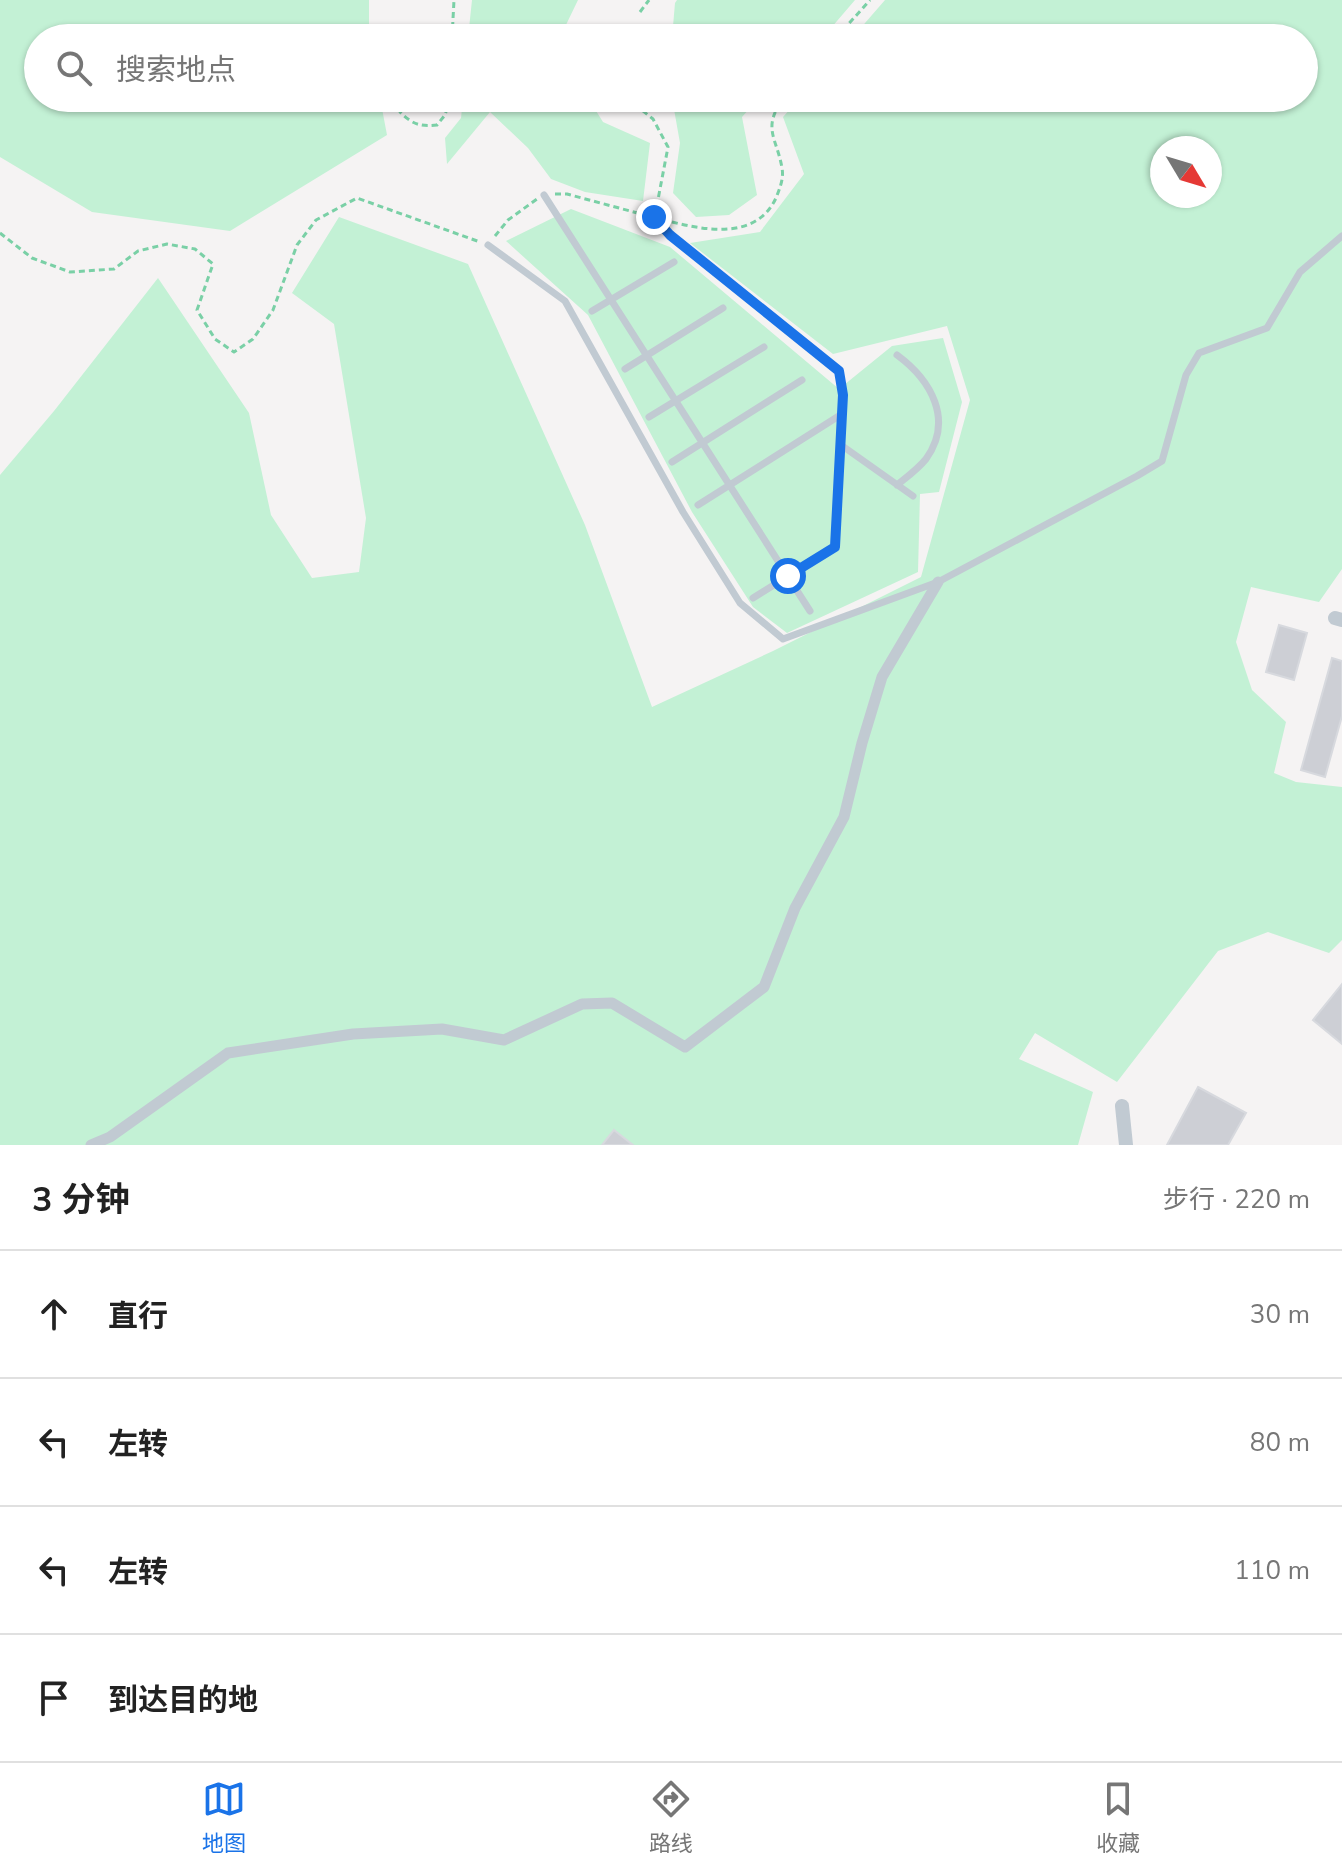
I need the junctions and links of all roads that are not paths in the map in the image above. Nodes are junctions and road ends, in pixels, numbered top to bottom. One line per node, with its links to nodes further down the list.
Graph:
1 (544, 195): 6 (lane)
2 (654, 217): 15 (lane)
3 (1342, 236): 25 (lane)
4 (488, 245): 25 (lane)
5 (674, 262): 6 (lane)
6 (612, 299): 8 (lane); 10 (lane)
7 (723, 308): 10 (lane)
8 (592, 311)
9 (764, 347): 14 (lane)
10 (647, 355): 12 (lane); 14 (lane)
11 (897, 355): 21 (lane)
12 (625, 369)
13 (802, 380): 17 (lane)
14 (676, 400): 16 (lane); 17 (lane)
15 (842, 414): 18 (lane); 20 (lane)
16 (649, 417)
17 (703, 443): 19 (lane); 20 (lane)
18 (841, 445): 21 (lane); 24 (lane)
19 (672, 462)
20 (730, 485): 23 (lane); 24 (lane)
21 (897, 485): 22 (lane)
22 (913, 496)
23 (698, 505)
24 (788, 576): 26 (lane); 27 (lane)
25 (938, 582): 29 (street)
26 (753, 598)
27 (810, 611)
28 (1122, 1106): 30 (street)
29 (91, 1145)
30 (1126, 1145)

